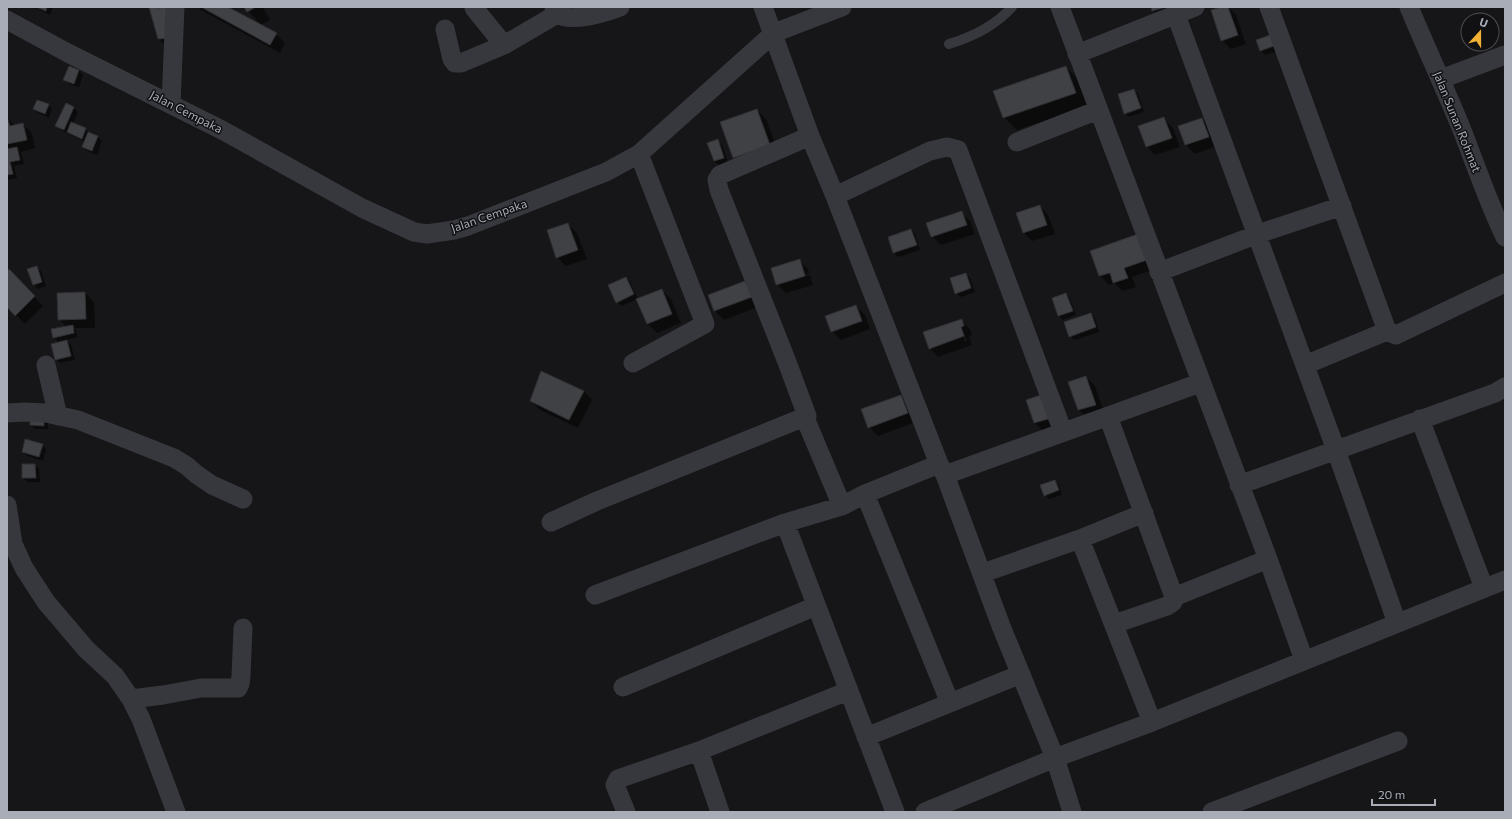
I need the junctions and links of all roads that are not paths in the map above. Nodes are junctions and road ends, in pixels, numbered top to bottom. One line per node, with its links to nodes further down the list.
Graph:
1 (175, 7): 21 (street)
2 (620, 7): 11 (street)
3 (763, 7): 15 (street)
4 (842, 7): 15 (street, Jalan Cempaka)
5 (1012, 7): 16 (lane)
6 (1060, 7): 18 (street)
7 (1195, 7): 12 (street)
8 (1269, 7): 27 (street)
9 (1409, 7): 20 (street, Jalan Sunan Rohmat)
10 (474, 8): 17 (street)
11 (556, 11): 17 (street)
12 (1176, 15): 18 (street); 28 (street)
13 (7, 20): 21 (street, Jalan Cempaka)
14 (445, 30): 17 (street)
15 (774, 33): 23 (street); 25 (street, Jalan Cempaka)
16 (949, 44)
17 (504, 45)
18 (1077, 54): 22 (street)
19 (1505, 55): 20 (street)
20 (1440, 79): 29 (street, Jalan Sunan Rohmat)
21 (171, 104): 25 (street, Jalan Cempaka)
22 (1098, 110): 24 (street); 30 (street)
23 (810, 136): 26 (street); 41 (street)
24 (1017, 142)
25 (639, 154): 33 (street)
26 (835, 196): 43 (street); 45 (street)
27 (1342, 206): 28 (street); 32 (street)
28 (1258, 234): 30 (street); 35 (street)
29 (1505, 237)
30 (1159, 272): 36 (street)
31 (1505, 283): 32 (street)
32 (1387, 331): 35 (street)
33 (633, 362)
34 (46, 365): 39 (street)
35 (1305, 365): 44 (street)
36 (1200, 383): 40 (street); 46 (street)
37 (1505, 387): 42 (street)
38 (7, 413): 39 (street)
39 (58, 416): 48 (street)
40 (1108, 416): 43 (street); 51 (street)
41 (805, 418): 50 (street); 52 (street)
42 (1420, 420): 44 (street); 58 (street)
43 (1063, 432): 45 (street)
44 (1336, 450): 46 (street); 62 (street)
45 (942, 469): 47 (street); 56 (street)
46 (1239, 485): 55 (street)
47 (866, 494): 50 (street); 70 (street)
48 (243, 499)
49 (7, 505): 69 (street)
50 (842, 506): 53 (street)
51 (1144, 513): 54 (street); 60 (street)
52 (551, 522)
53 (785, 524): 59 (street); 61 (street)
54 (1080, 539): 56 (street); 63 (street)
55 (1268, 558): 60 (street); 65 (street)
56 (983, 573): 66 (street)
57 (1505, 580): 58 (street)
58 (1484, 588): 62 (street)
59 (595, 595)
60 (1174, 597): 63 (street)
61 (816, 606): 67 (street); 68 (street)
62 (1397, 623): 65 (street)
63 (1114, 624): 71 (street)
64 (243, 628): 69 (street)
65 (1304, 660): 71 (street)
66 (1021, 674): 70 (street); 75 (street)
67 (623, 686)
68 (848, 691): 72 (street); 74 (street)
69 (131, 699): 76 (street)
70 (950, 703): 72 (street)
71 (1152, 722): 75 (street)
72 (866, 738): 79 (street)
73 (1398, 741): 82 (street)
74 (699, 751): 77 (street); 78 (street)
75 (1055, 758): 80 (street); 81 (street)
76 (176, 812)
77 (626, 812)
78 (720, 812)
79 (895, 812)
80 (925, 812)
81 (1072, 812)
82 (1212, 812)

